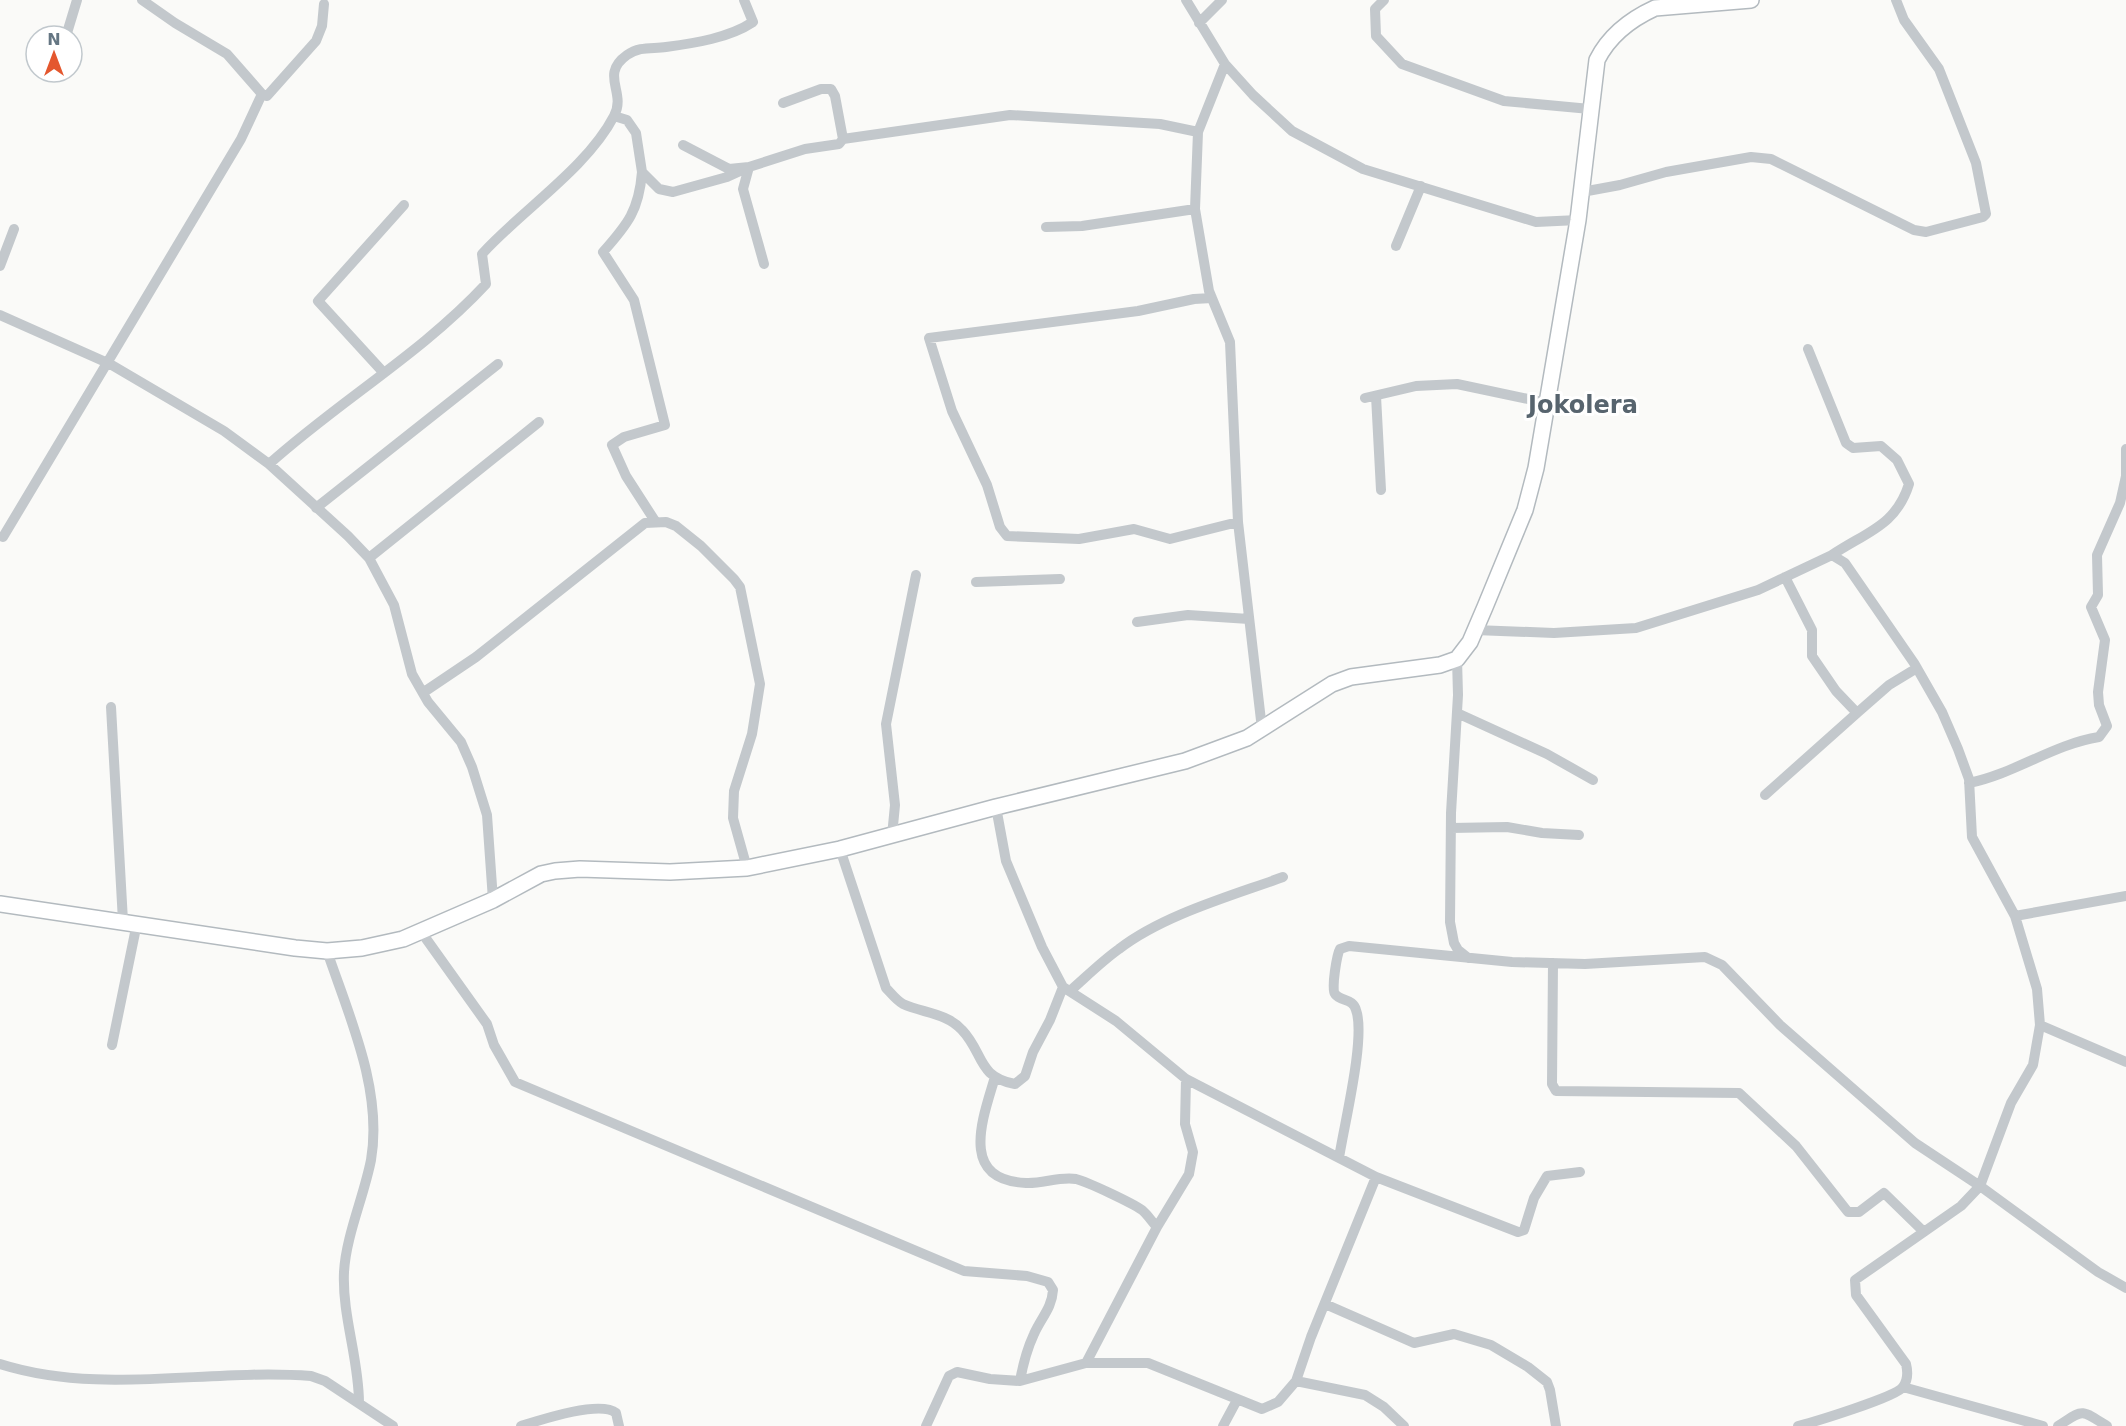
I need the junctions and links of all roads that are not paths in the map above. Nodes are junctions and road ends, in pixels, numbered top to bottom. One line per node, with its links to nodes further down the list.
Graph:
1 (76, 0): 11 (street)
2 (142, 0): 13 (street)
3 (744, 0): 16 (street)
4 (1186, 0): 10 (street)
5 (1222, 0): 10 (street)
6 (1384, 0): 15 (street)
7 (1751, 0): 15 (street)
8 (1896, 0): 23 (street)
9 (324, 4): 13 (street)
10 (1199, 23): 12 (street)
11 (69, 24)
12 (1225, 64): 17 (street); 22 (street)
13 (262, 94): 47 (street)
14 (783, 103): 18 (street)
15 (1590, 110): 23 (street)
16 (614, 116): 21 (street); 38 (street)
17 (1198, 132): 18 (street); 25 (street)
18 (843, 139): 20 (street)
19 (682, 145): 20 (street)
20 (749, 167): 21 (street); 30 (street)
21 (642, 172): 45 (street)
22 (1421, 186): 26 (street); 29 (street)
23 (1582, 192): 26 (street)
24 (404, 206): 38 (street)
25 (1195, 209): 27 (street); 32 (street)
26 (1578, 220): 39 (street)
27 (1046, 227)
28 (14, 229): 31 (street)
29 (1396, 246)
30 (764, 264)
31 (0, 266)
32 (1212, 298): 46 (street); 46 (street)
33 (0, 315): 42 (street)
34 (1082, 322): 35 (street)
35 (982, 327)
36 (1808, 349): 48 (street)
37 (498, 364): 44 (street)
38 (383, 372): 42 (street)
39 (1547, 403): 43 (street); 56 (street)
40 (538, 422): 49 (street)
41 (2126, 449): 65 (street)
42 (269, 464): 44 (street)
43 (1381, 490)
44 (316, 508): 49 (street)
45 (656, 521): 59 (street); 72 (street)
46 (1238, 522): 54 (street)
47 (3, 537)
48 (1832, 555): 51 (street); 58 (street)
49 (369, 558): 59 (street)
50 (916, 574): 70 (street)
51 (1785, 577): 56 (street); 62 (street)
52 (1060, 579): 53 (street)
53 (976, 582)
54 (1249, 620): 55 (street); 63 (street)
55 (1137, 622)
56 (1475, 630): 57 (street)
57 (1457, 660): 61 (street); 63 (street)
58 (1917, 668): 62 (street); 65 (street)
59 (424, 693): 75 (street)
60 (111, 707): 78 (street)
61 (1457, 713): 64 (street); 68 (street)
62 (1857, 713): 66 (street)
63 (1262, 729): 67 (street)
64 (1593, 780)
65 (1969, 783): 77 (street)
66 (1765, 795)
67 (996, 807): 70 (street); 83 (street)
68 (1451, 828): 69 (street); 81 (street)
69 (1579, 835)
70 (892, 836): 71 (street)
71 (840, 849): 72 (street); 87 (street)
72 (747, 868): 75 (street)
73 (1283, 877): 83 (street)
74 (2126, 896): 77 (street)
75 (493, 900): 79 (street)
76 (0, 904): 78 (street)
77 (2014, 916): 84 (street)
78 (130, 922): 80 (street); 85 (street)
79 (422, 933): 80 (street); 99 (street)
80 (327, 951): 103 (street)
81 (1469, 959): 82 (street); 89 (street)
82 (1553, 963): 92 (street); 94 (street)
83 (1067, 989): 87 (street); 88 (street)
84 (2040, 1025): 86 (street); 92 (street)
85 (112, 1045)
86 (2126, 1062)
87 (995, 1077): 93 (street)
88 (1186, 1079): 89 (street); 93 (street)
89 (1339, 1158): 91 (street)
90 (1580, 1172): 91 (street)
91 (1376, 1177): 96 (street)
92 (1980, 1186): 94 (street); 95 (street)
93 (1157, 1227): 97 (street)
94 (1923, 1231): 101 (street)
95 (2126, 1288)
96 (1325, 1304): 100 (street); 111 (street)
97 (1086, 1363): 99 (street); 102 (street)
98 (0, 1364): 103 (street)
99 (1020, 1380): 108 (street)
100 (1296, 1381): 102 (street); 110 (street)
101 (1903, 1387): 112 (street); 113 (street)
102 (1238, 1400): 109 (street)
103 (359, 1403): 105 (street)
104 (538, 1423): 106 (street); 107 (street)
105 (393, 1426)
106 (521, 1426)
107 (619, 1426)
108 (926, 1426)
109 (1223, 1426)
110 (1404, 1426)
111 (1556, 1426)
112 (1798, 1426)
113 (2043, 1426)
114 (2058, 1426): 115 (street)
115 (2107, 1426)

